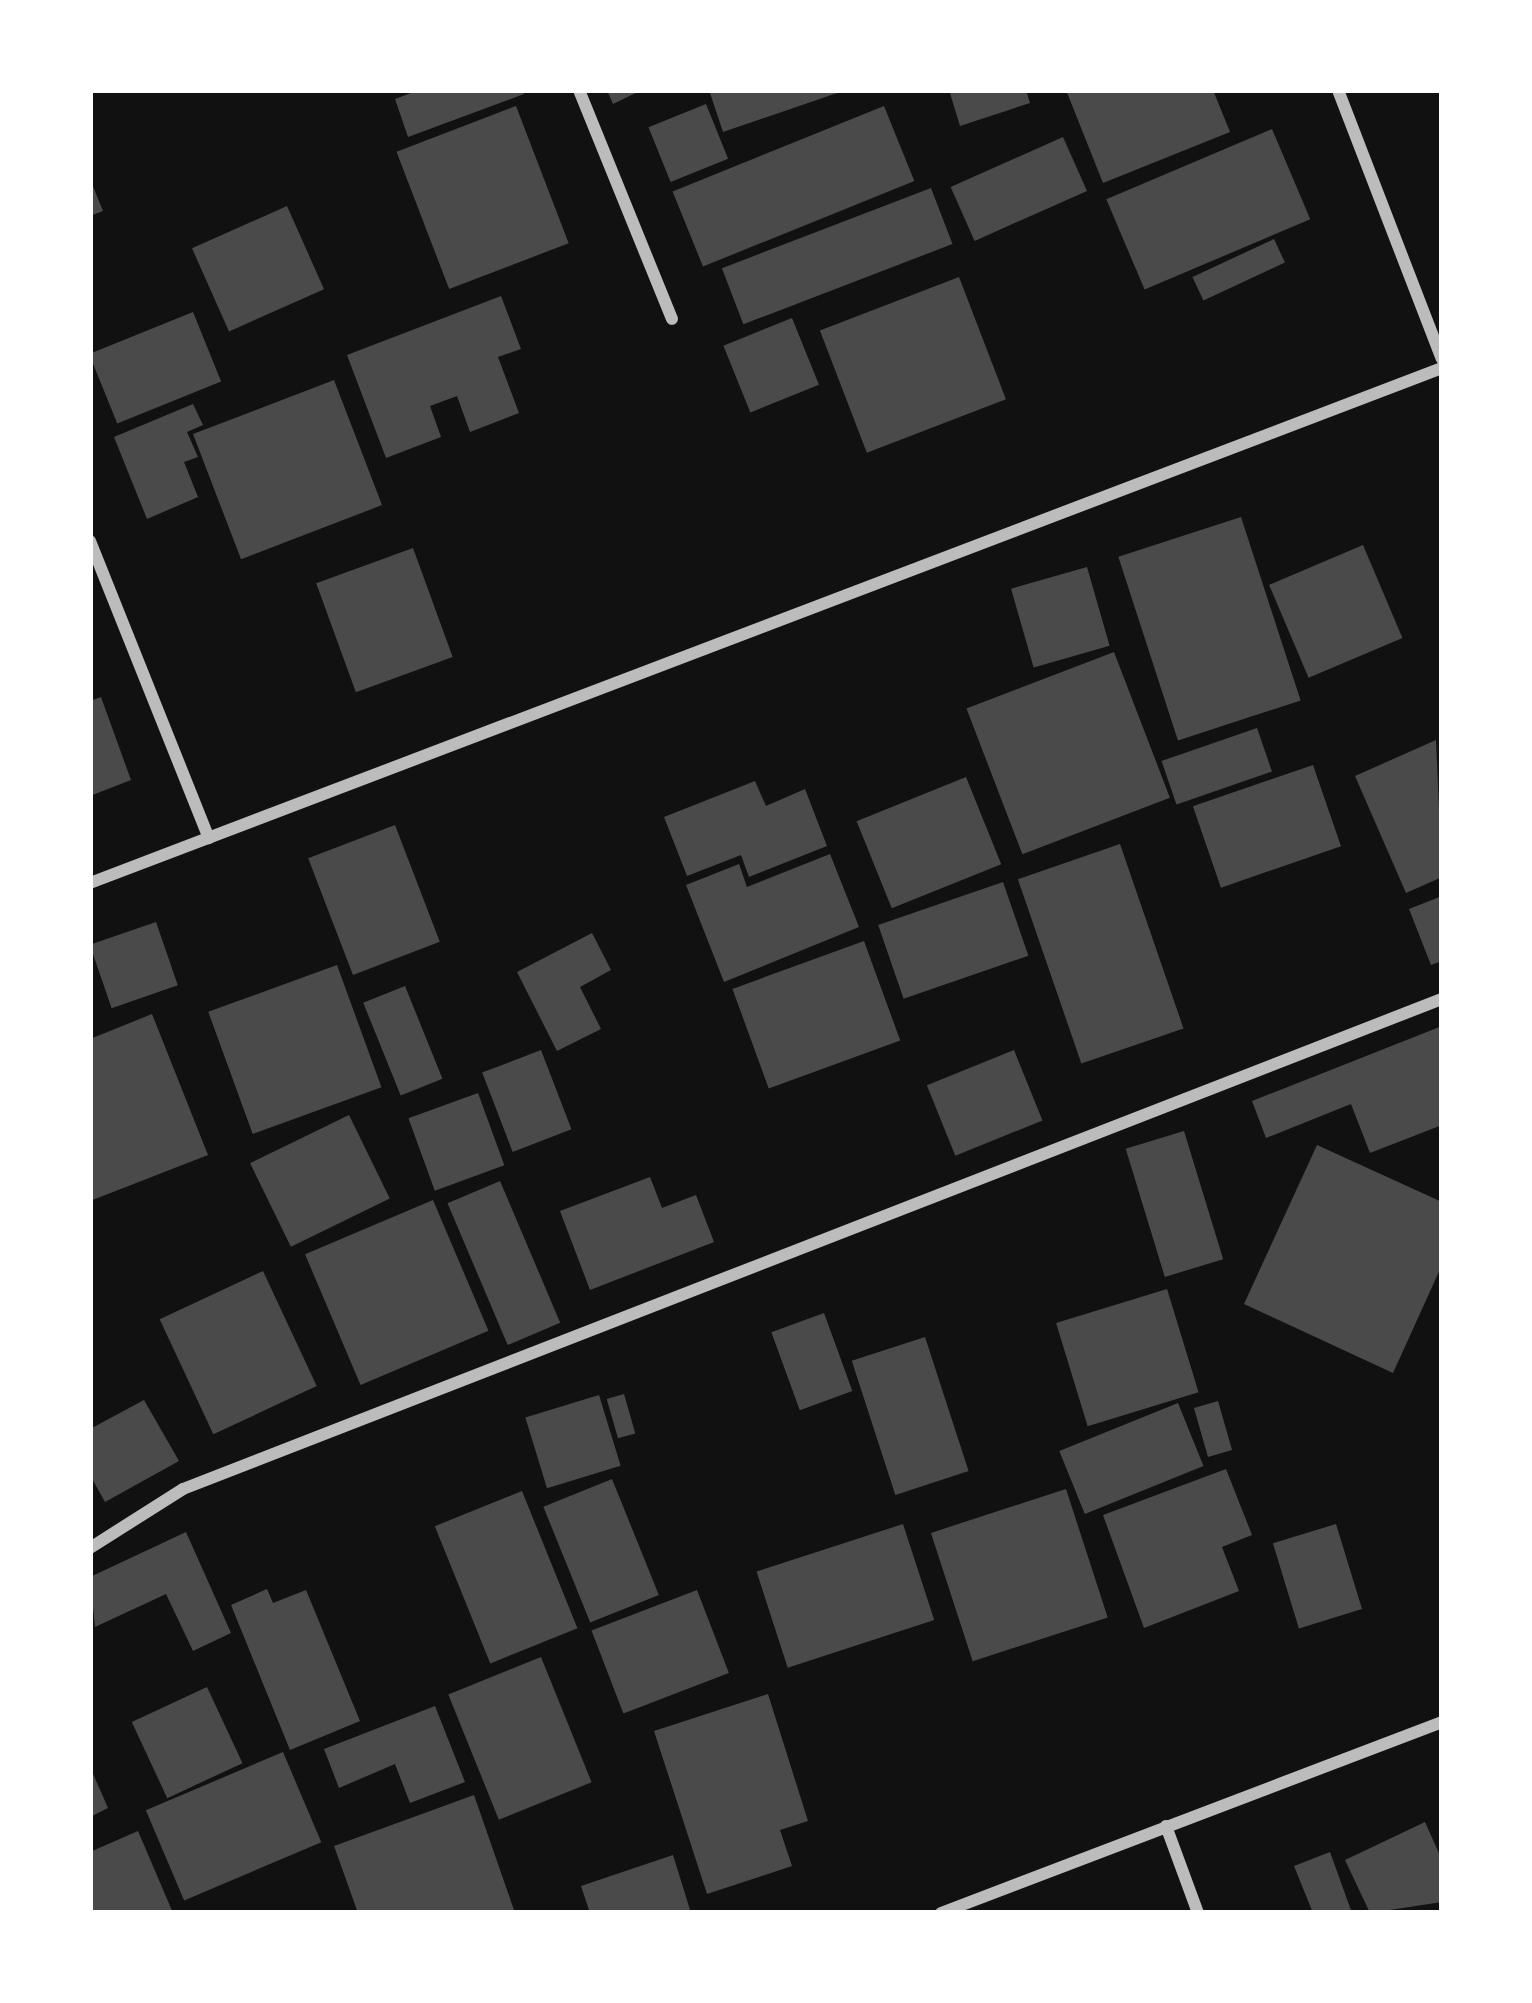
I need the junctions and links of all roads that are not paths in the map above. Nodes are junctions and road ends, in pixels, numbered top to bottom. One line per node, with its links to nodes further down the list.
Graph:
1 (579, 90): 3 (street)
2 (1338, 90): 4 (street)
3 (672, 319)
4 (1442, 363): 6 (street)
5 (90, 541): 6 (street)
6 (209, 838): 7 (street)
7 (90, 883)
8 (1442, 999): 9 (street)
9 (90, 1548)
10 (1442, 1722): 11 (street)
11 (1166, 1826): 12 (street); 13 (street)
12 (941, 1913)
13 (1198, 1913)

